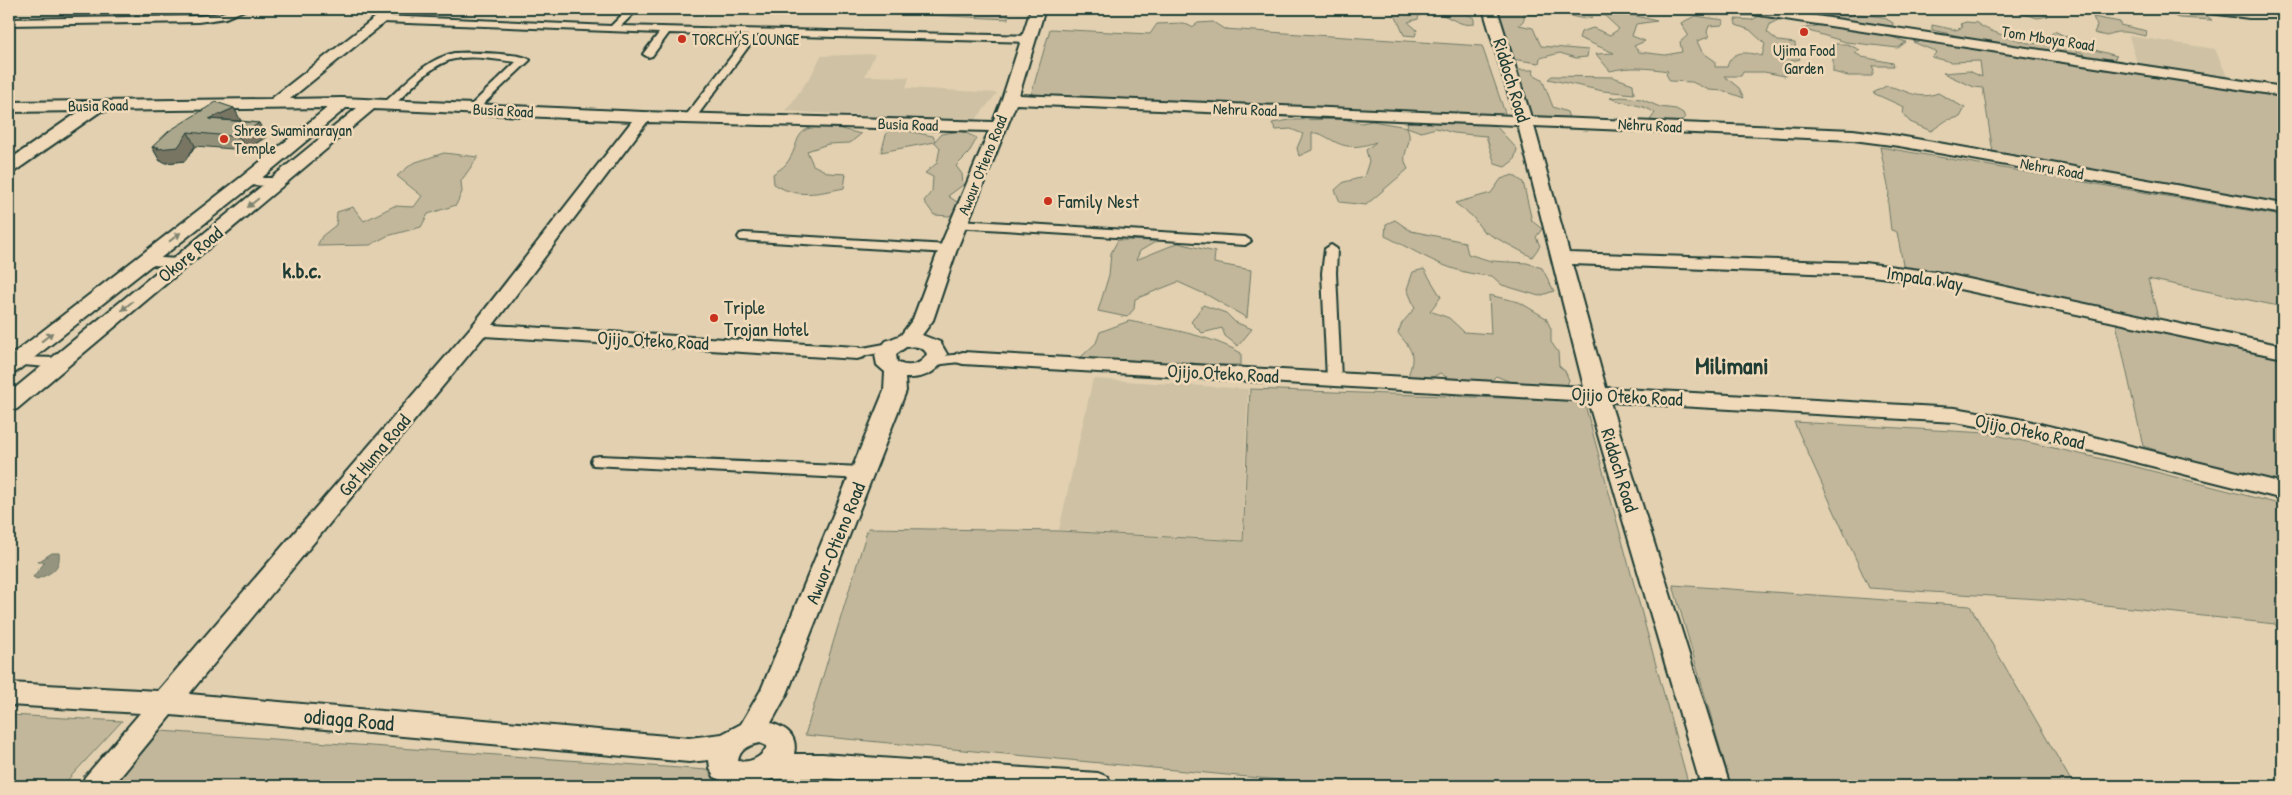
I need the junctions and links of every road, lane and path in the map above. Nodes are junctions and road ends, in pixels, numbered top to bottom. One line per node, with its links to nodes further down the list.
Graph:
1 (242, 9): 11 (street)
2 (394, 9): 10 (street)
3 (633, 9): 12 (street)
4 (1038, 9): 15 (street, Awour Otieno Road)
5 (1490, 9): 28 (street, Riddoch Road)
6 (1718, 9): 7 (street, Tom Mboya Road)
7 (1753, 9): 17 (street, Tom Mboya Road)
8 (2202, 9): 9 (street)
9 (2283, 15)
10 (383, 19): 12 (street); 19 (street)
11 (9, 22)
12 (613, 29): 13 (street)
13 (666, 30): 14 (street); 16 (street)
14 (755, 32): 15 (street); 27 (street)
15 (1030, 39): 18 (street, Awour Otieno Road)
16 (648, 54)
17 (2283, 92)
18 (1010, 99): 28 (street, Nehru Road); 29 (street, Awour Otieno Road)
19 (276, 103): 20 (street, Busia Road); 23 (street, Busia Road)
20 (342, 103): 21 (street, Busia Road); 31 (street, Okore Road)
21 (371, 104): 22 (street, Busia Road); 32 (street, Okore Road)
22 (390, 104): 25 (street, Busia Road); 25 (street)
23 (99, 105): 24 (street, Busia Road); 30 (street)
24 (9, 107)
25 (473, 108): 26 (street, Busia Road)
26 (643, 117): 27 (street, Busia Road); 43 (street, Got Huma Road)
27 (690, 118): 29 (street, Busia Road)
28 (1524, 120): 33 (street, Nehru Road); 39 (street, Riddoch Road)
29 (998, 127): 34 (street, Awour Otieno Road)
30 (9, 167)
31 (246, 182): 32 (street); 40 (street, Okore Road, one-way to 31)
32 (279, 182): 41 (street, Okore Road, one-way to 41)
33 (2283, 209)
34 (958, 224): 36 (street); 37 (street, Awour Otieno Road)
35 (744, 237): 37 (street)
36 (1245, 240)
37 (948, 249): 42 (street, Awour Otieno Road)
38 (1331, 249): 50 (street)
39 (1560, 258): 45 (street, Impala Way); 51 (street, Riddoch Road)
40 (144, 261): 41 (street); 49 (street, Okore Road, one-way to 40)
41 (179, 263): 48 (street, Okore Road, one-way to 48)
42 (923, 320): 47 (street, Awuor-Otieno Road)
43 (479, 330): 44 (street, Ojijo Oteko Road); 57 (street, Got Huma Road)
44 (857, 352): 47 (street, Ojijo Oteko Road)
45 (2283, 352)
46 (963, 358): 47 (street, Ojijo Oteko Road); 50 (street, Ojijo Oteko Road)
47 (909, 359): 54 (street, Awuor-Otieno Road)
48 (59, 363): 49 (street); 52 (street, Okore Road)
49 (12, 364)
50 (1334, 379): 51 (street, Ojijo Oteko Road)
51 (1597, 395): 55 (street, Ojijo Oteko Road); 61 (street, Riddoch Road)
52 (9, 404)
53 (599, 461): 54 (street)
54 (863, 473): 58 (street, Awuor-Otieno Road)
55 (2283, 491)
56 (9, 694): 57 (street, odiaga Road)
57 (165, 703): 58 (street, odiaga Road); 59 (street, Got Huma Road)
58 (751, 762): 60 (street)
59 (95, 786)
60 (1098, 786)
61 (1715, 786)

